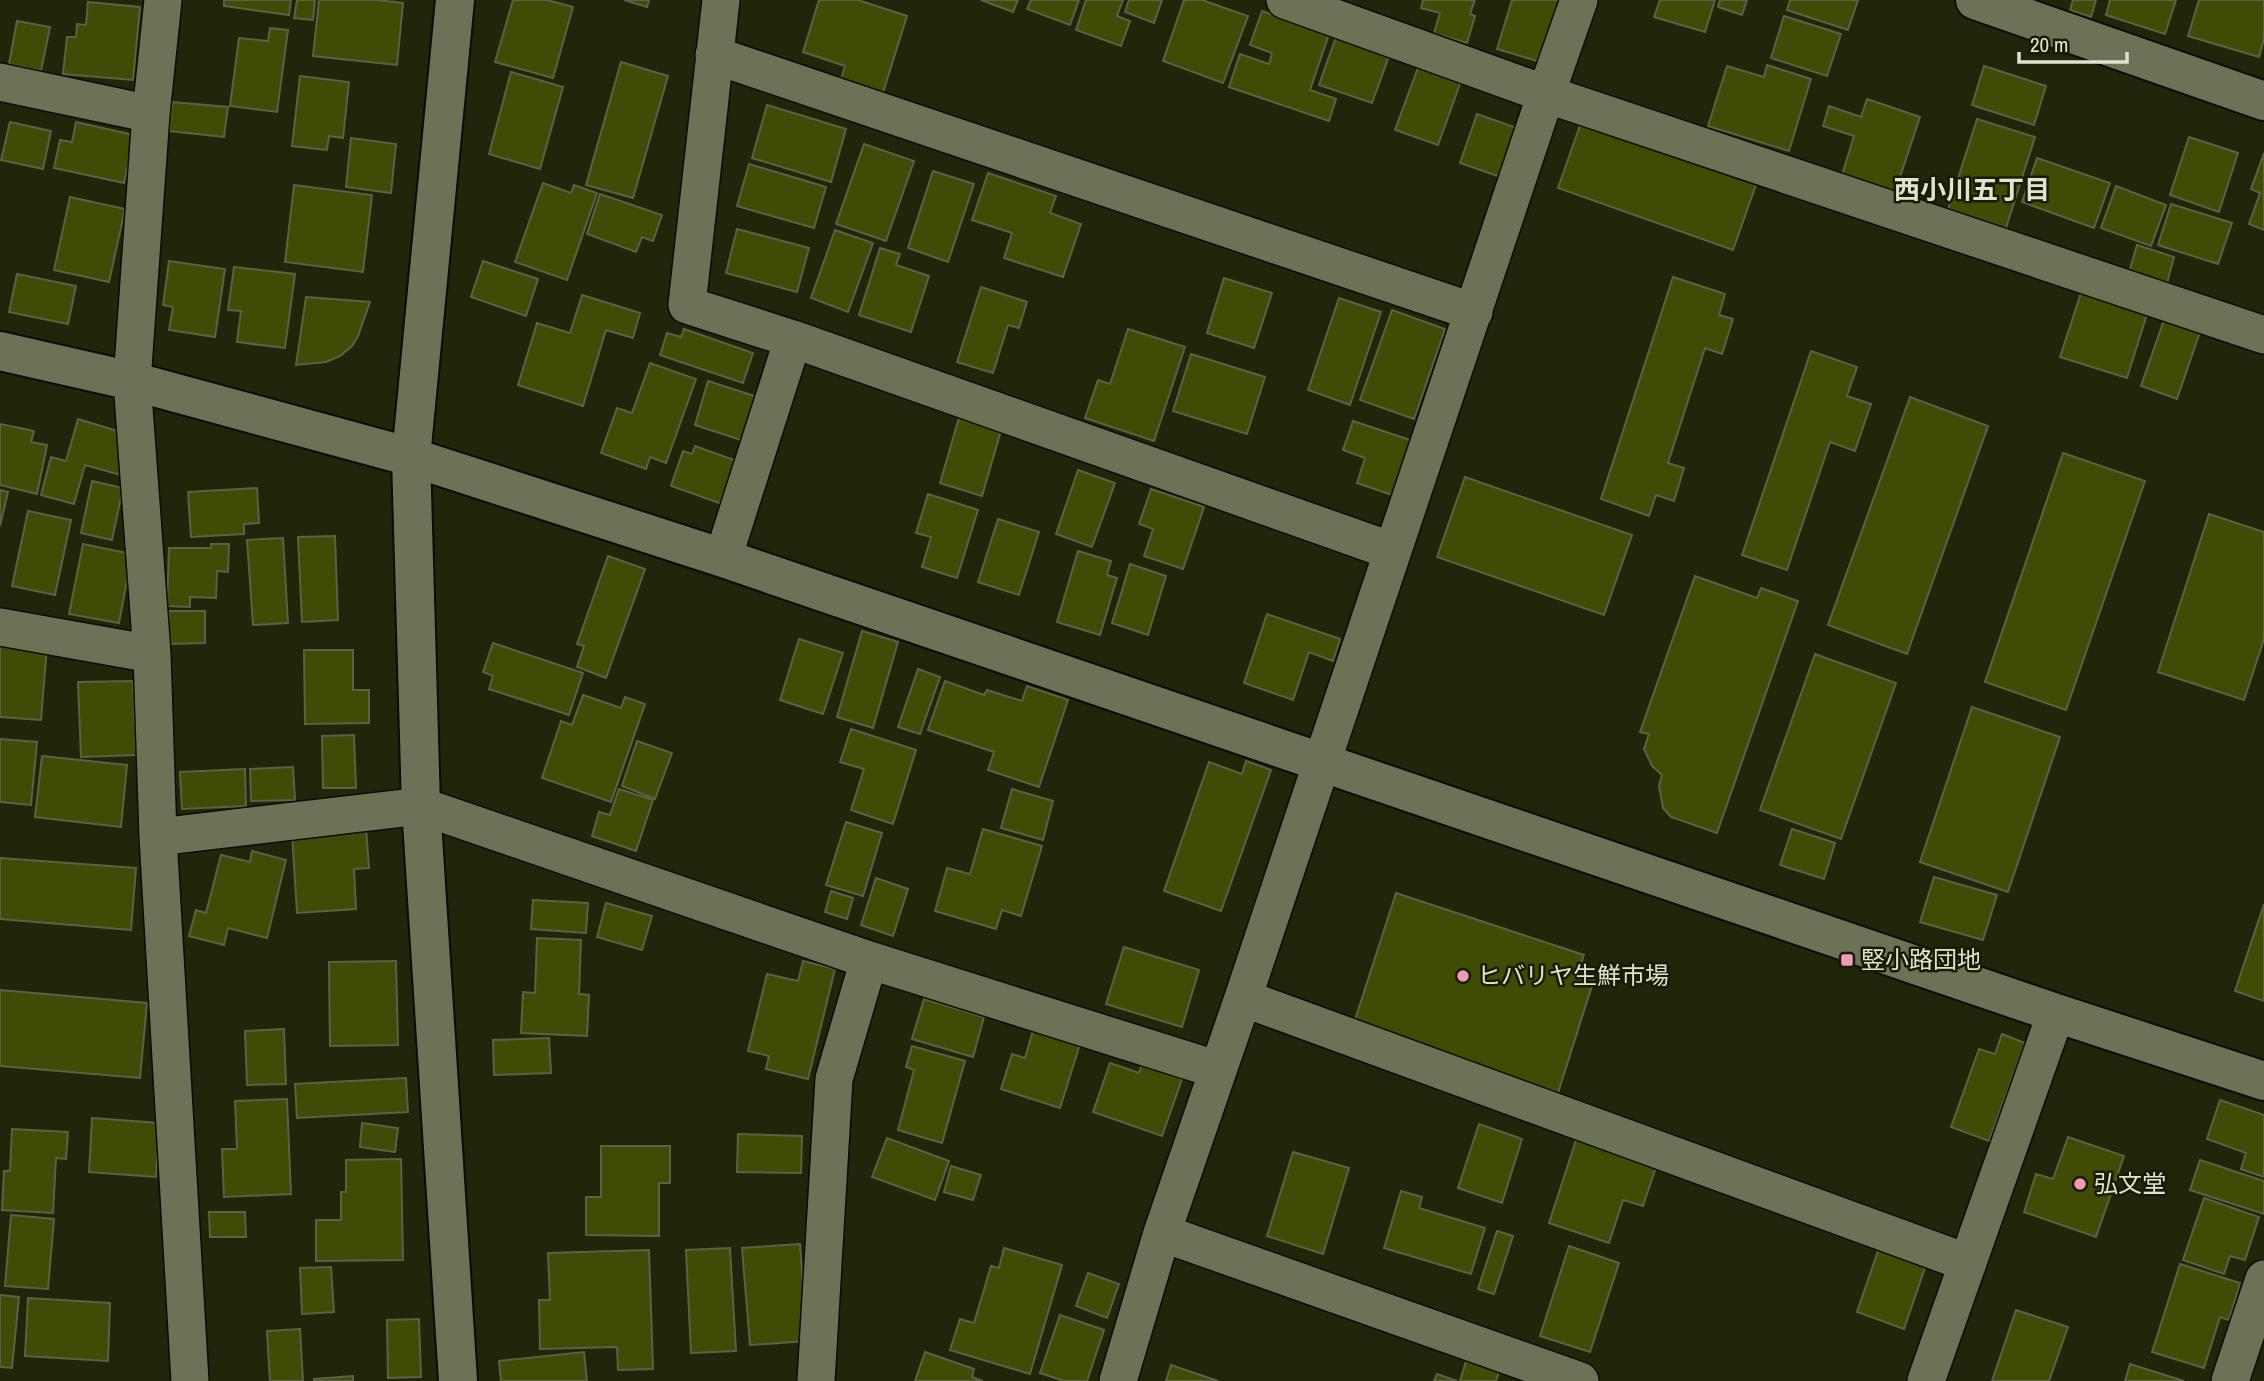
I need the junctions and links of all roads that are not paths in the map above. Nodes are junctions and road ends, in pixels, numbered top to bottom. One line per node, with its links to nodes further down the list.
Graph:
1 (163, 0): 11 (street)
2 (455, 0): 17 (street)
3 (721, 0): 7 (street)
4 (1285, 0): 9 (street)
5 (1579, 0): 9 (street)
6 (1975, 0): 10 (street)
7 (714, 55): 12 (street); 14 (street)
8 (0, 82): 11 (street)
9 (1546, 94): 12 (street); 13 (street)
10 (2264, 102)
11 (151, 114): 16 (street)
12 (1474, 312): 18 (street)
13 (2264, 335)
14 (793, 339): 18 (street); 19 (street)
15 (0, 351): 16 (street)
16 (132, 381): 17 (street); 21 (street)
17 (411, 457): 19 (street); 23 (street)
18 (1392, 551): 22 (street)
19 (723, 558): 22 (street)
20 (0, 627): 21 (street)
21 (152, 654): 24 (street)
22 (1321, 761): 26 (street); 27 (street)
23 (421, 806): 24 (street); 25 (street); 35 (street)
24 (158, 837): 34 (street)
25 (869, 960): 28 (street); 36 (street)
26 (1244, 998): 28 (street); 31 (street)
27 (2056, 1013): 29 (street); 31 (street)
28 (1218, 1070): 30 (street)
29 (2264, 1081)
30 (1162, 1233): 37 (street); 38 (street)
31 (1968, 1263): 39 (street)
32 (2264, 1279): 33 (street)
33 (2254, 1347): 40 (street)
34 (190, 1381)
35 (458, 1381)
36 (816, 1381)
37 (1118, 1381)
38 (1580, 1381)
39 (1926, 1381)
40 (2230, 1381)

